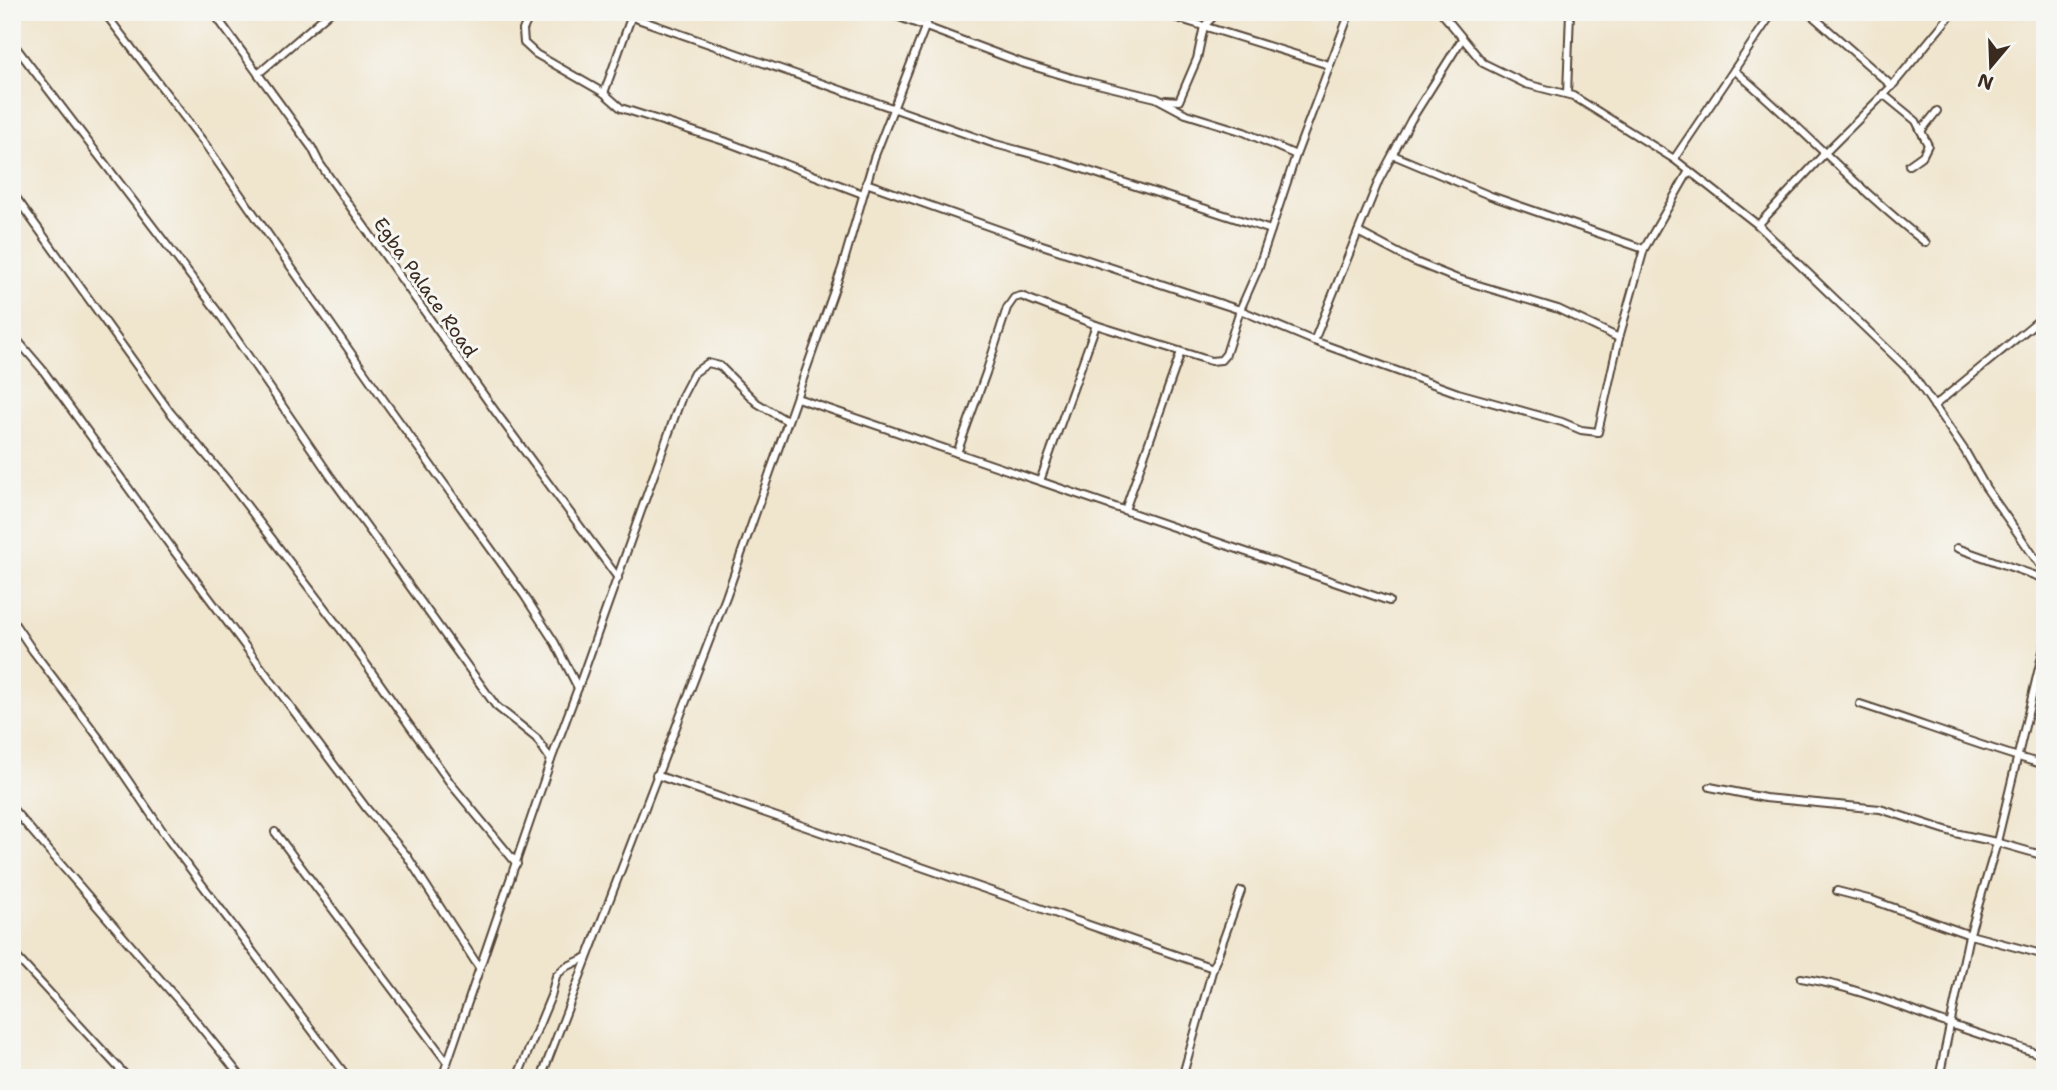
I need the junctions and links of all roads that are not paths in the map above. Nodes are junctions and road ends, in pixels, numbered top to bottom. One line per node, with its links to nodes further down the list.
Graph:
1 (104, 12): 65 (street)
2 (213, 12): 23 (street, Egba Palace Road)
3 (330, 12): 23 (street)
4 (531, 12): 25 (street)
5 (886, 12): 16 (street)
6 (930, 12): 16 (street)
7 (1158, 12): 17 (street)
8 (1213, 12): 17 (street)
9 (1350, 12): 21 (street)
10 (1570, 12): 26 (street)
11 (1773, 12): 22 (street)
12 (1808, 12): 24 (street)
13 (1953, 12): 24 (street)
14 (1444, 13): 18 (street)
15 (632, 14): 25 (street); 28 (street)
16 (926, 26): 28 (street); 32 (street)
17 (1204, 26): 20 (street); 21 (street)
18 (1462, 39): 26 (street); 33 (street)
19 (12, 42): 68 (street)
20 (1041, 65)
21 (1329, 65): 32 (street)
22 (1734, 70): 31 (street); 34 (street)
23 (258, 74): 60 (street, Egba Palace Road)
24 (1892, 86): 27 (street)
25 (604, 93): 39 (street)
26 (1567, 94): 34 (street)
27 (1883, 94): 30 (street); 31 (street)
28 (894, 110): 37 (street); 41 (street)
29 (1937, 111): 30 (street)
30 (1921, 131): 35 (street)
31 (1826, 152): 40 (street); 43 (street)
32 (1296, 155): 41 (street)
33 (1393, 155): 42 (street); 44 (street)
34 (1674, 159): 36 (street)
35 (1909, 165)
36 (1689, 171): 40 (street); 44 (street)
37 (866, 183): 39 (street); 45 (street)
38 (12, 192): 76 (street)
39 (863, 194): 52 (street)
40 (1758, 225): 53 (street)
41 (1271, 230): 45 (street)
42 (1358, 232): 49 (street); 50 (street)
43 (1926, 243)
44 (1644, 249): 49 (street)
45 (1240, 310): 50 (street); 51 (street)
46 (2045, 315): 53 (street)
47 (1096, 325): 51 (street); 55 (street); 56 (street)
48 (12, 334): 84 (street)
49 (1619, 338): 50 (street)
50 (1314, 341)
51 (1181, 352): 57 (street)
52 (797, 398): 54 (street); 55 (street)
53 (1934, 406): 59 (street)
54 (787, 421): 60 (street); 70 (street)
55 (957, 453): 56 (street)
56 (1040, 481): 57 (street)
57 (1125, 510): 62 (street)
58 (1957, 548): 61 (street)
59 (2045, 572)
60 (618, 578): 65 (street)
61 (2045, 579)
62 (1388, 601)
63 (12, 620): 91 (street)
64 (2045, 643): 67 (street)
65 (578, 688): 68 (street)
66 (1860, 704): 67 (street)
67 (2016, 756): 69 (street); 74 (street)
68 (551, 760): 76 (street)
69 (2045, 765)
70 (656, 775): 82 (street); 83 (street)
71 (1710, 787): 74 (street)
72 (12, 808): 90 (street)
73 (275, 832): 88 (street)
74 (1996, 842): 75 (street); 79 (street)
75 (2045, 856)
76 (517, 864): 84 (street)
77 (1241, 891): 83 (street)
78 (1837, 891): 79 (street)
79 (1970, 935): 81 (street); 86 (street)
80 (12, 953): 89 (street)
81 (2045, 955)
82 (585, 958): 93 (street); 94 (street)
83 (1213, 968): 95 (street)
84 (480, 969): 88 (street)
85 (1801, 978): 86 (street)
86 (1950, 1023): 87 (street); 96 (street)
87 (2045, 1056)
88 (447, 1062): 92 (street)
89 (128, 1078)
90 (242, 1078)
91 (348, 1078)
92 (442, 1078)
93 (517, 1078)
94 (541, 1078)
95 (1182, 1078)
96 (1939, 1078)

